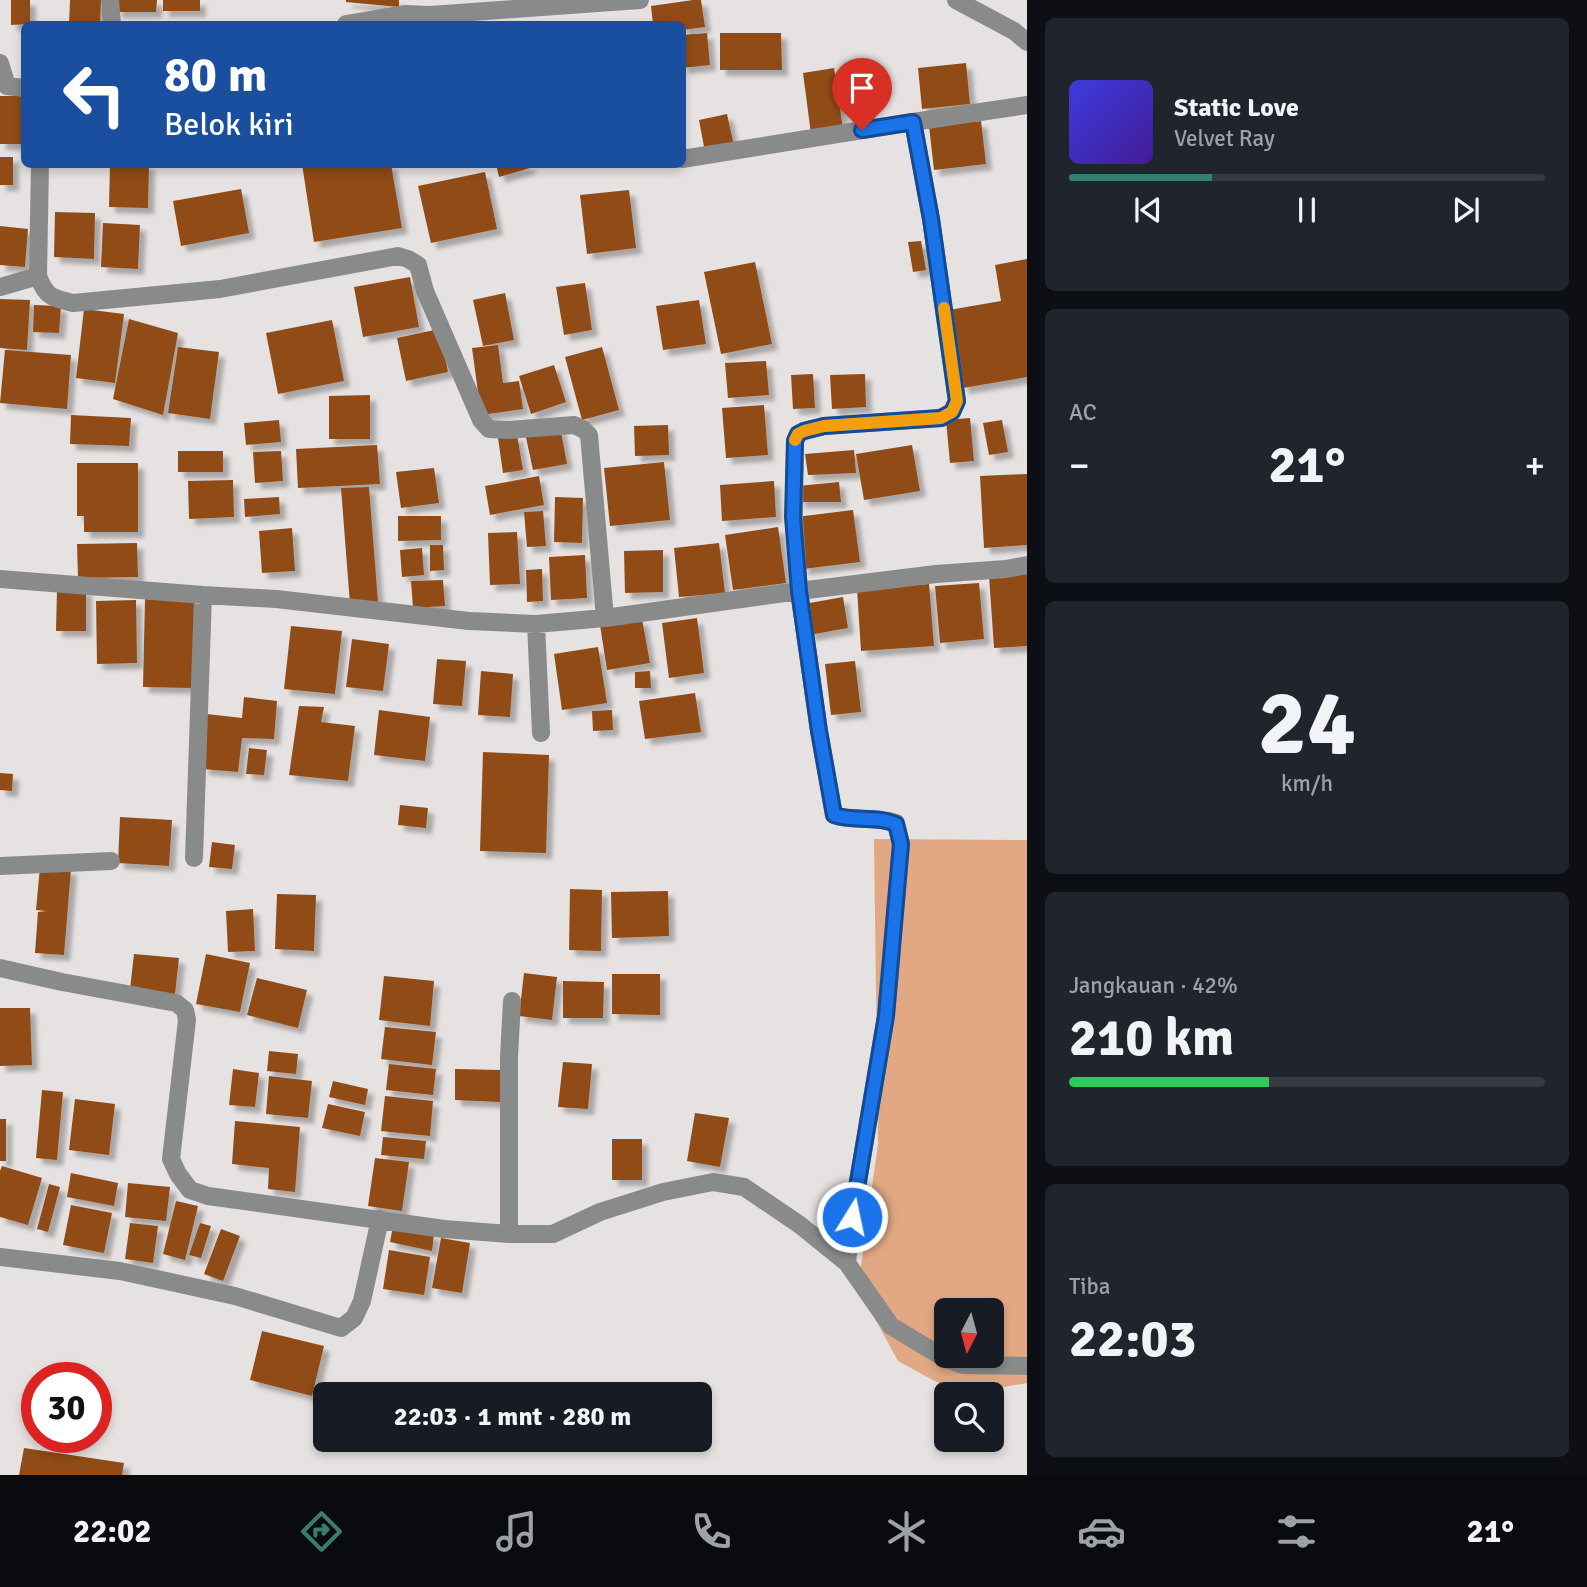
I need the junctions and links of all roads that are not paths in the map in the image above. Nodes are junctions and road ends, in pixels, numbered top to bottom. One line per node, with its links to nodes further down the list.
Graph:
1 (110, 0): 6 (street)
2 (640, 0): 5 (street)
3 (956, 0): 8 (street)
4 (406, 7): 5 (street); 7 (street)
5 (431, 20)
6 (112, 21)
7 (357, 21)
8 (1027, 42)
9 (0, 63): 10 (street)
10 (21, 88)
11 (1027, 105): 12 (street)
12 (913, 122): 13 (street); 19 (street)
13 (686, 158)
14 (40, 168): 15 (street)
15 (38, 276): 16 (street); 21 (street)
16 (0, 287)
17 (1027, 565): 19 (street)
18 (0, 579): 20 (street)
19 (799, 591): 21 (street); 32 (street)
20 (203, 596): 22 (street); 24 (street)
21 (605, 618): 22 (street)
22 (536, 624): 23 (street)
23 (541, 733)
24 (194, 858)
25 (111, 860): 26 (street)
26 (0, 866)
27 (0, 968): 29 (street)
28 (512, 1001): 30 (street)
29 (380, 1220): 30 (street); 31 (street)
30 (509, 1234): 32 (street)
31 (0, 1257)
32 (847, 1263): 33 (street)
33 (1027, 1366)

